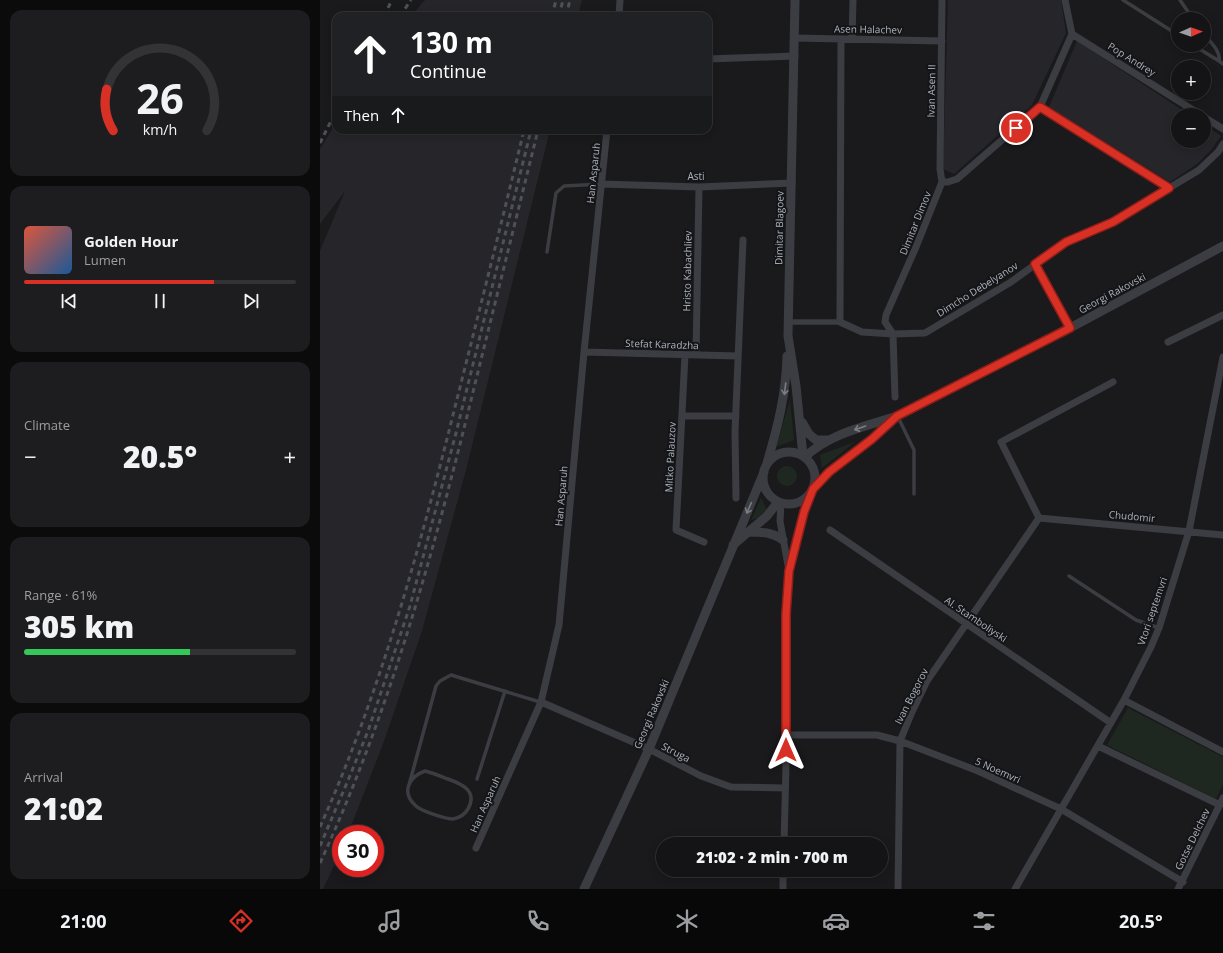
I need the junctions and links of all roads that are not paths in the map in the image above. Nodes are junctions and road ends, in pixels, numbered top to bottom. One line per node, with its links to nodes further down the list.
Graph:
1 (620, 0): 8 (street)
2 (795, 0): 12 (street, Dimitar Blagoev)
3 (853, 0): 14 (street)
4 (942, 0): 15 (street, Ivan Asen II)
5 (1065, 0): 11 (street)
6 (1123, 0): 10 (lane)
7 (1180, 0): 9 (lane)
8 (619, 12)
9 (1188, 12)
10 (1171, 31)
11 (1072, 34): 22 (street, Dimitar Dimov); 23 (street, Pop Andrey)
12 (795, 38): 13 (street, Asen Halachev); 18 (street, Dimitar Blagoev)
13 (841, 39): 14 (street, Asen Halachev); 39 (street)
14 (852, 39): 15 (street, Asen Halachev)
15 (942, 41): 28 (street, Ivan Asen II)
16 (1211, 43): 20 (lane)
17 (1204, 52): 20 (lane)
18 (795, 56): 19 (street); 29 (street, Dimitar Blagoev)
19 (712, 59)
20 (1219, 61): 21 (lane)
21 (1223, 64)
22 (1040, 107): 28 (street, Dimitar Dimov); 32 (street)
23 (1190, 108)
24 (1211, 121): 25 (street)
25 (1223, 129)
26 (607, 134): 30 (street, Han Asparuh)
27 (1223, 144): 32 (street, Dimcho Debelyanov)
28 (942, 182): 41 (street, Dimitar Dimov)
29 (792, 183): 31 (street, Asti); 38 (street, Dimitar Blagoev)
30 (601, 184): 31 (street, Asti); 35 (lane); 44 (street, Han Asparuh)
31 (699, 187): 46 (street, Hristo Kabachliev)
32 (1169, 188): 36 (street, Dimcho Debelyanov)
33 (743, 240): 47 (street)
34 (1223, 246): 40 (street, Georgi Rakovski)
35 (547, 252)
36 (1035, 264): 40 (lane); 41 (street, Dimcho Debelyanov)
37 (1223, 315): 43 (street)
38 (788, 322): 39 (street); 42 (street, Dimitar Blagoev)
39 (840, 322): 41 (street, Dimcho Debelyanov)
40 (1070, 328): 53 (street, Georgi Rakovski)
41 (893, 334): 50 (street)
42 (788, 336): 54 (street, Dimitar Blagoev); 57 (street, Georgi Rakovski, one-way to 57)
43 (1168, 342)
44 (584, 352): 45 (street, Stefat Karadzha); 76 (street, Han Asparuh)
45 (685, 355): 46 (street, Stefat Karadzha); 51 (street, Mitko Palauzov)
46 (696, 355): 47 (street, Stefat Karadzha)
47 (738, 356): 52 (street)
48 (1223, 357): 64 (street, Vtori septemvri)
49 (1113, 382): 62 (street)
50 (895, 397)
51 (682, 416): 52 (street); 68 (street, Mitko Palauzov)
52 (736, 416): 60 (street)
53 (897, 416): 55 (street, one-way to 55); 58 (street, Georgi Rakovski); 59 (lane)
54 (800, 418): 55 (street); 56 (street, Dimitar Blagoev)
55 (829, 440): 56 (street)
56 (804, 457): 57 (street); 58 (street)
57 (765, 469): 61 (street); 69 (street, Georgi Rakovski, one-way to 69)
58 (811, 492): 61 (street); 70 (street)
59 (914, 494)
60 (736, 498)
61 (780, 503): 65 (street, Georgi Rakovski); 67 (street)
62 (1039, 518): 64 (street, Chudomir); 72 (street, Ivan Bogorov)
63 (830, 530): 72 (street, Al. Stamboliyski)
64 (1189, 531): 66 (street, Chudomir); 73 (street, Vtori septemvri)
65 (749, 532): 67 (street); 69 (street, Georgi Rakovski)
66 (1223, 534)
67 (783, 540): 70 (street)
68 (704, 542)
69 (732, 546): 81 (street, Georgi Rakovski)
70 (789, 571): 78 (street)
71 (1069, 576): 73 (lane)
72 (966, 624): 77 (street, Al. Stamboliyski); 79 (street, Ivan Bogorov)
73 (1159, 628): 75 (street, Vtori septemvri)
74 (505, 691): 76 (lane); 83 (lane); 84 (lane)
75 (1124, 700): 77 (street, Vtori septemvri); 82 (street)
76 (541, 702): 81 (street, Struga); 90 (street, Han Asparuh)
77 (1111, 723): 80 (street, Vtori septemvri)
78 (786, 735): 79 (street, 5 Noemvri); 85 (street)
79 (900, 741): 88 (street, 5 Noemvri); 95 (street, Ivan Bogorov)
80 (1098, 746): 87 (street); 88 (street, Vtori septemvri)
81 (649, 749): 85 (street, Struga); 93 (street, Georgi Rakovski)
82 (1223, 752)
83 (477, 778)
84 (408, 785): 84 (lane)
85 (785, 788): 89 (street)
86 (1223, 798): 87 (street, Gotse Delchev)
87 (1220, 805): 92 (street, Gotse Delchev)
88 (1061, 809): 92 (street, 5 Noemvri); 96 (street, Vtori septemvri)
89 (784, 837)
90 (476, 848)
91 (783, 877): 94 (street)
92 (1183, 882): 97 (street, Gotse Delchev)
93 (584, 889)
94 (783, 889)
95 (898, 889)
96 (1016, 889)
97 (1178, 889)

